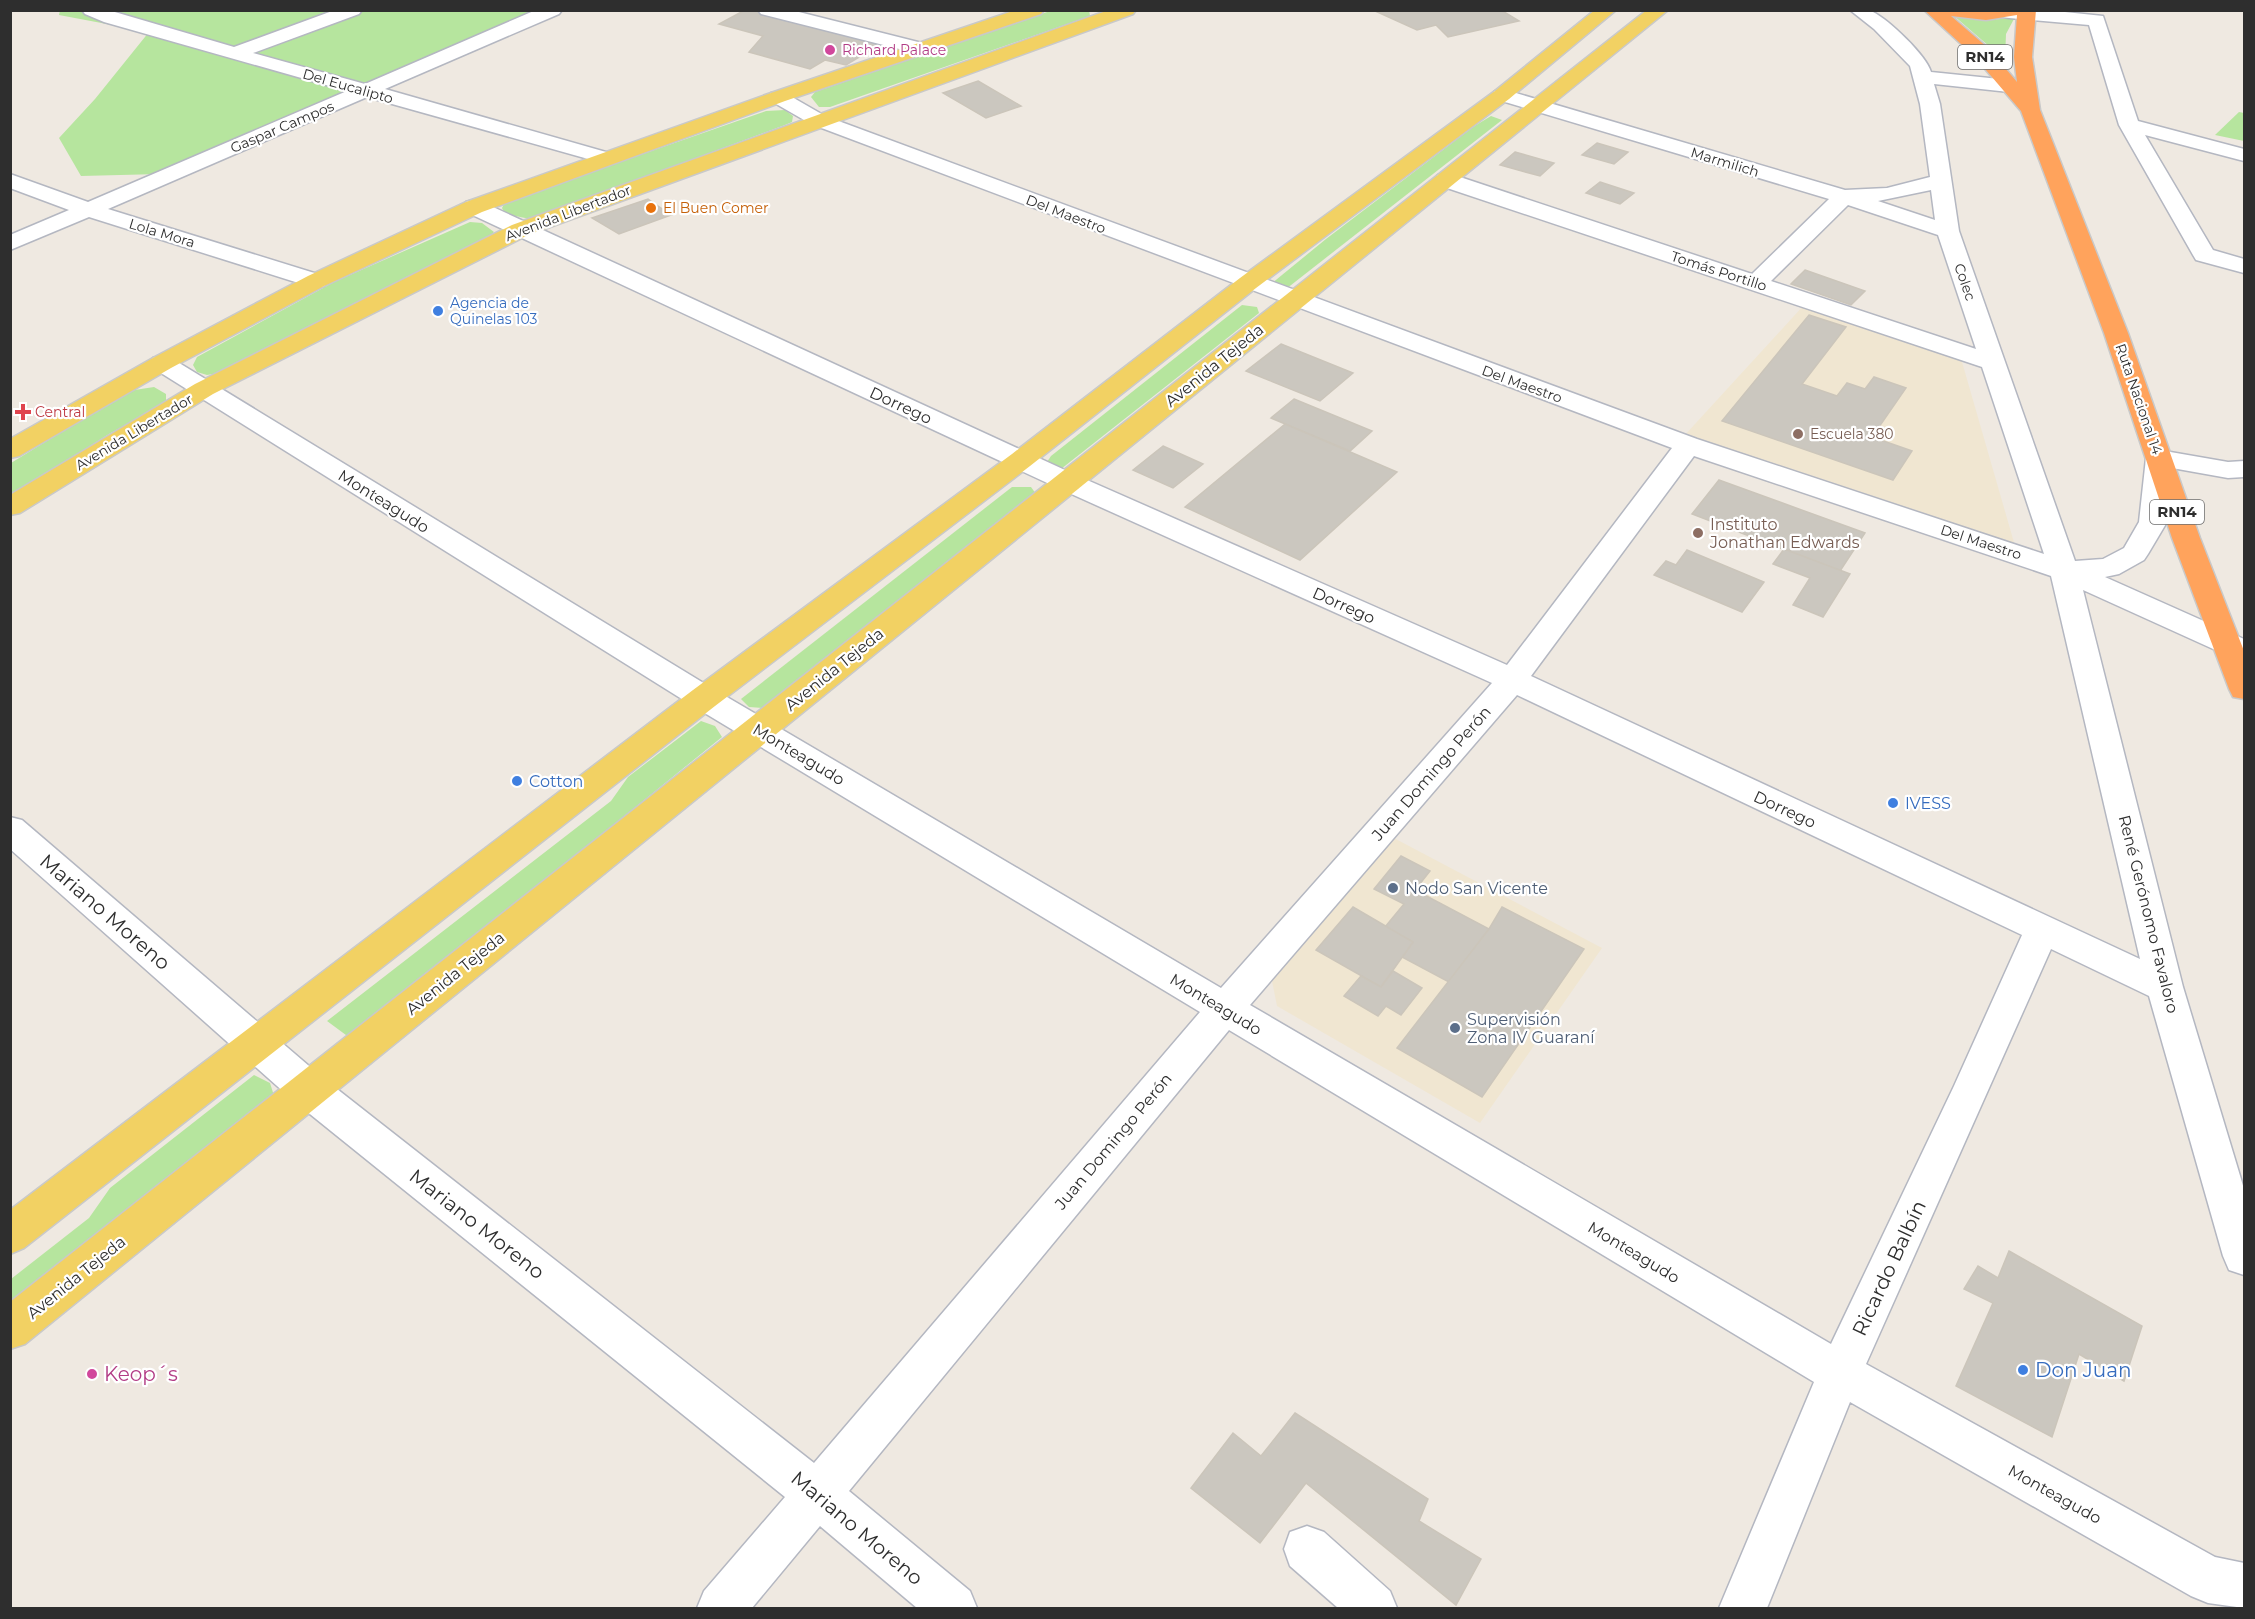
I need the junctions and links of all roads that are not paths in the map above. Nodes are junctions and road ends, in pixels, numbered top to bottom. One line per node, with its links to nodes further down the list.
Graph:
1 (353, 10): 14 (street)
2 (553, 10): 17 (street, Gaspar Campos)
3 (767, 10): 13 (street)
4 (1035, 10): 13 (main road)
5 (1607, 10): 18 (main road)
6 (1659, 10): 20 (main road, Avenida Tejeda)
7 (1859, 10): 15 (street, Colec)
8 (1933, 10): 16 (highway, Ruta Nacional 14 / RN14)
9 (1942, 10): 12 (highway)
10 (94, 11): 14 (street, Del Eucalipto)
11 (1119, 11): 22 (main road, Avenida Libertador)
12 (2021, 12): 21 (highway, Ruta Nacional 14 / RN14); 23 (street)
13 (923, 49): 19 (main road)
14 (232, 54): 17 (street, Del Eucalipto)
15 (1923, 77): 16 (street); 28 (street, Colec)
16 (2009, 86): 21 (highway, Ruta Nacional 14 / RN14)
17 (365, 92): 25 (street, Del Eucalipto); 31 (street, Gaspar Campos)
18 (1502, 95): 20 (street, Marmilich); 37 (main road)
19 (778, 97): 22 (street, Del Maestro); 25 (main road)
20 (1540, 106): 27 (main road, Avenida Tejeda); 29 (street, Marmilich)
21 (2030, 110): 46 (highway, Ruta Nacional 14 / RN14)
22 (818, 120): 32 (main road, Avenida Libertador); 37 (street, Del Maestro)
23 (2129, 124): 24 (street); 35 (street)
24 (2244, 154)
25 (606, 158): 30 (main road)
26 (10, 180): 31 (street, Lola Mora)
27 (1446, 180): 38 (street, Tomás Portillo); 39 (main road, Avenida Tejeda)
28 (1941, 181): 29 (street); 33 (street, Colec)
29 (1844, 197): 33 (street, Marmilich); 38 (street)
30 (474, 207): 32 (street, Dorrego); 36 (main road)
31 (87, 209): 34 (street, Gaspar Campos); 36 (street, Lola Mora)
32 (520, 230): 42 (main road, Avenida Libertador); 45 (street, Dorrego)
33 (1948, 231): 40 (street, Colec)
34 (10, 243)
35 (2244, 266)
36 (316, 281): 41 (main road)
37 (1248, 283): 39 (street, Del Maestro); 45 (main road)
38 (1755, 283): 40 (street, Tomás Portillo)
39 (1295, 300): 43 (street, Del Maestro); 48 (main road, Avenida Tejeda)
40 (1992, 362): 50 (street, Colec)
41 (162, 363): 42 (street, Monteagudo); 44 (main road)
42 (204, 389): 49 (main road, Avenida Libertador); 54 (street, Monteagudo)
43 (1688, 445): 50 (street, Del Maestro); 52 (street, Juan Domingo Perón)
44 (10, 450)
45 (1021, 460): 48 (street, Dorrego); 54 (main road)
46 (2160, 460): 47 (street); 50 (street); 51 (highway, Ruta Nacional 14 / RN14)
47 (2244, 469)
48 (1068, 482): 52 (street, Dorrego); 55 (main road, Avenida Tejeda)
49 (10, 507)
50 (2064, 570): 51 (street, Del Maestro); 58 (street, René Gerónomo Favaloro)
51 (2235, 647): 53 (highway, Ruta Nacional 14 / RN14)
52 (1512, 680): 57 (street, Dorrego); 59 (street, Juan Domingo Perón)
53 (2244, 689)
54 (704, 698): 55 (street, Monteagudo); 60 (main road)
55 (758, 729): 59 (street, Monteagudo); 61 (main road, Avenida Tejeda)
56 (10, 829): 60 (street, Mariano Moreno)
57 (2042, 930): 58 (street, Dorrego); 65 (street, Ricardo Balbín)
58 (2165, 987): 63 (street, René Gerónomo Favaloro)
59 (1225, 1009): 65 (street, Monteagudo); 66 (street, Juan Domingo Perón)
60 (258, 1045): 61 (street, Mariano Moreno); 62 (main road)
61 (309, 1090): 64 (main road, Avenida Tejeda); 66 (street, Mariano Moreno)
62 (10, 1235)
63 (2244, 1256)
64 (10, 1329)
65 (1840, 1373): 68 (street, Monteagudo); 72 (street, Ricardo Balbín)
66 (817, 1494): 69 (street, Juan Domingo Perón); 70 (street, Mariano Moreno)
67 (1306, 1549): 71 (street)
68 (2244, 1587)
69 (722, 1608)
70 (952, 1608)
71 (1373, 1608)
72 (1743, 1608)

